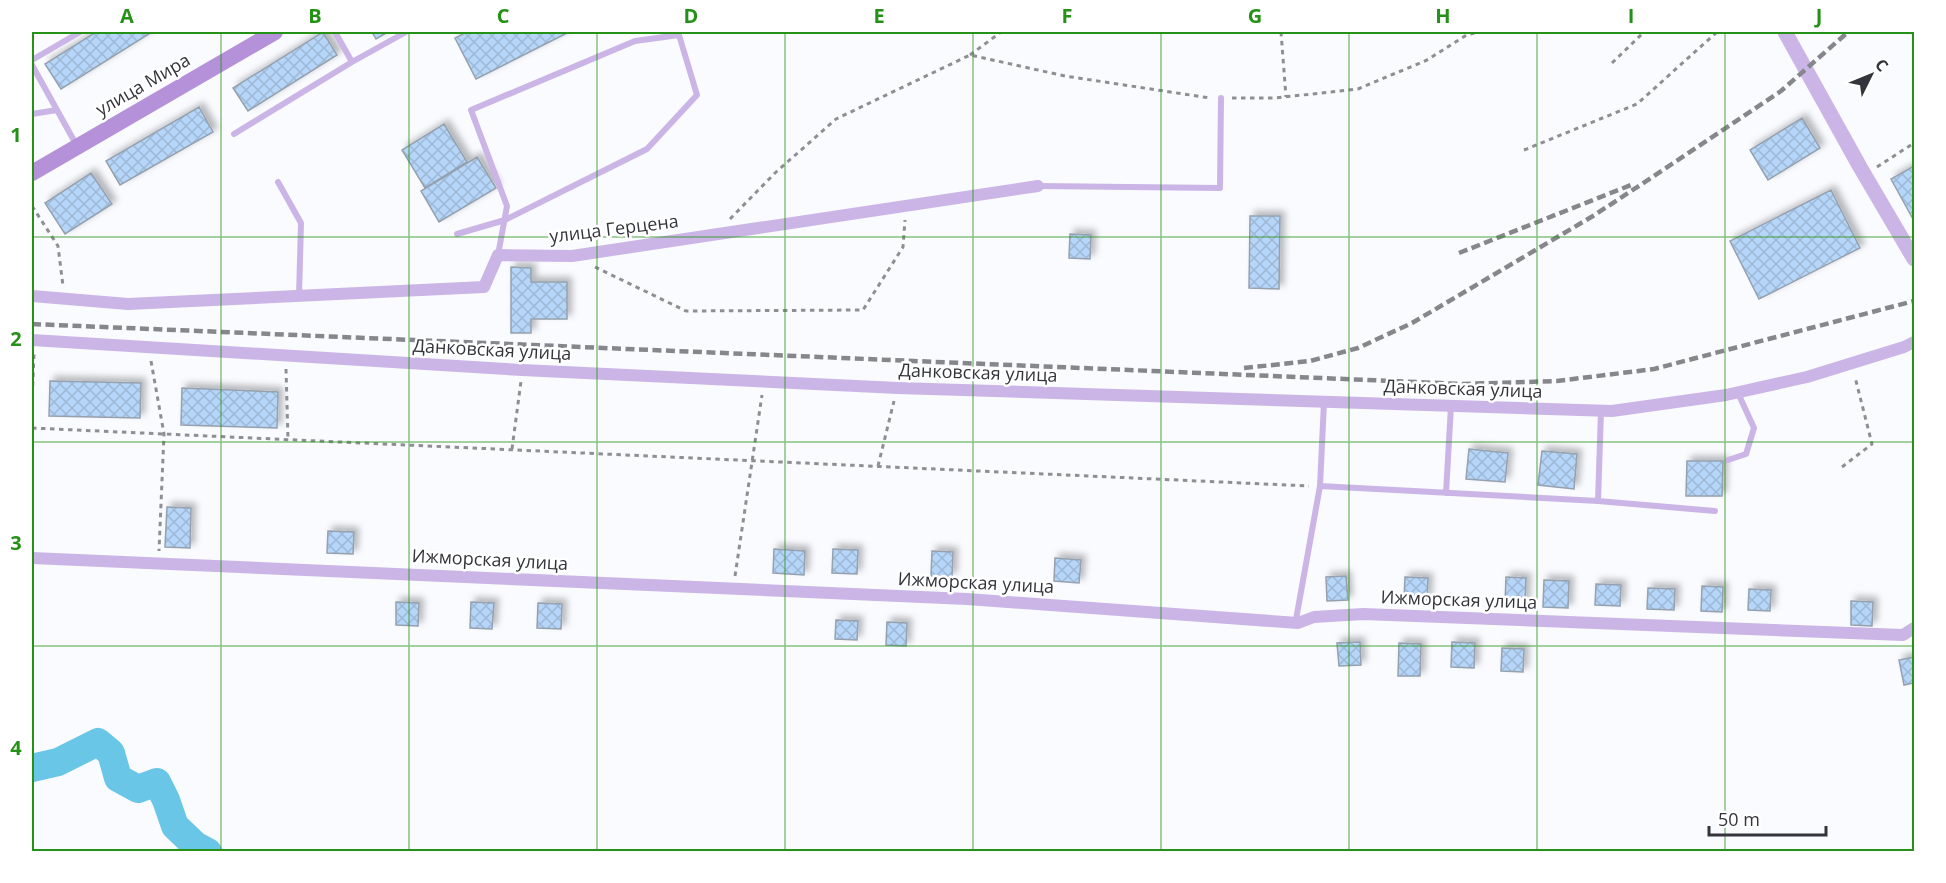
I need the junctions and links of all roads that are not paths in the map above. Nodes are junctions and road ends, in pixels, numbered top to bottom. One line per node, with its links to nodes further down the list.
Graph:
1 (80, 32): 7 (lane)
2 (275, 32): 12 (main road, улица Мира)
3 (335, 32): 6 (lane)
4 (406, 32): 6 (lane)
5 (1785, 32): 19 (street)
6 (352, 62): 11 (lane)
7 (32, 63): 9 (lane)
8 (1221, 98): 15 (lane)
9 (57, 110): 10 (lane); 12 (lane)
10 (32, 114)
11 (234, 134)
12 (77, 146): 13 (main road, улица Мира)
13 (32, 173)
14 (278, 182): 21 (lane)
15 (1038, 186): 18 (street, улица Герцена)
16 (505, 220): 16 (lane); 17 (lane); 18 (lane)
17 (457, 234)
18 (498, 255): 21 (street)
19 (1914, 259)
20 (32, 296): 21 (street)
21 (299, 296)
22 (33, 340): 25 (street, Данковская улица)
23 (1914, 342): 24 (street, Данковская улица)
24 (1738, 393): 27 (street, Данковская улица); 28 (lane)
25 (1324, 402): 26 (street, Данковская улица); 29 (lane)
26 (1451, 406): 27 (street, Данковская улица); 30 (lane)
27 (1600, 411): 31 (lane)
28 (1728, 460)
29 (1320, 486): 30 (lane); 34 (lane)
30 (1446, 493): 31 (lane)
31 (1598, 501): 32 (lane)
32 (1715, 511)
33 (32, 558): 34 (street, Ижморская улица)
34 (1295, 625): 35 (street, Ижморская улица)
35 (1914, 628)

